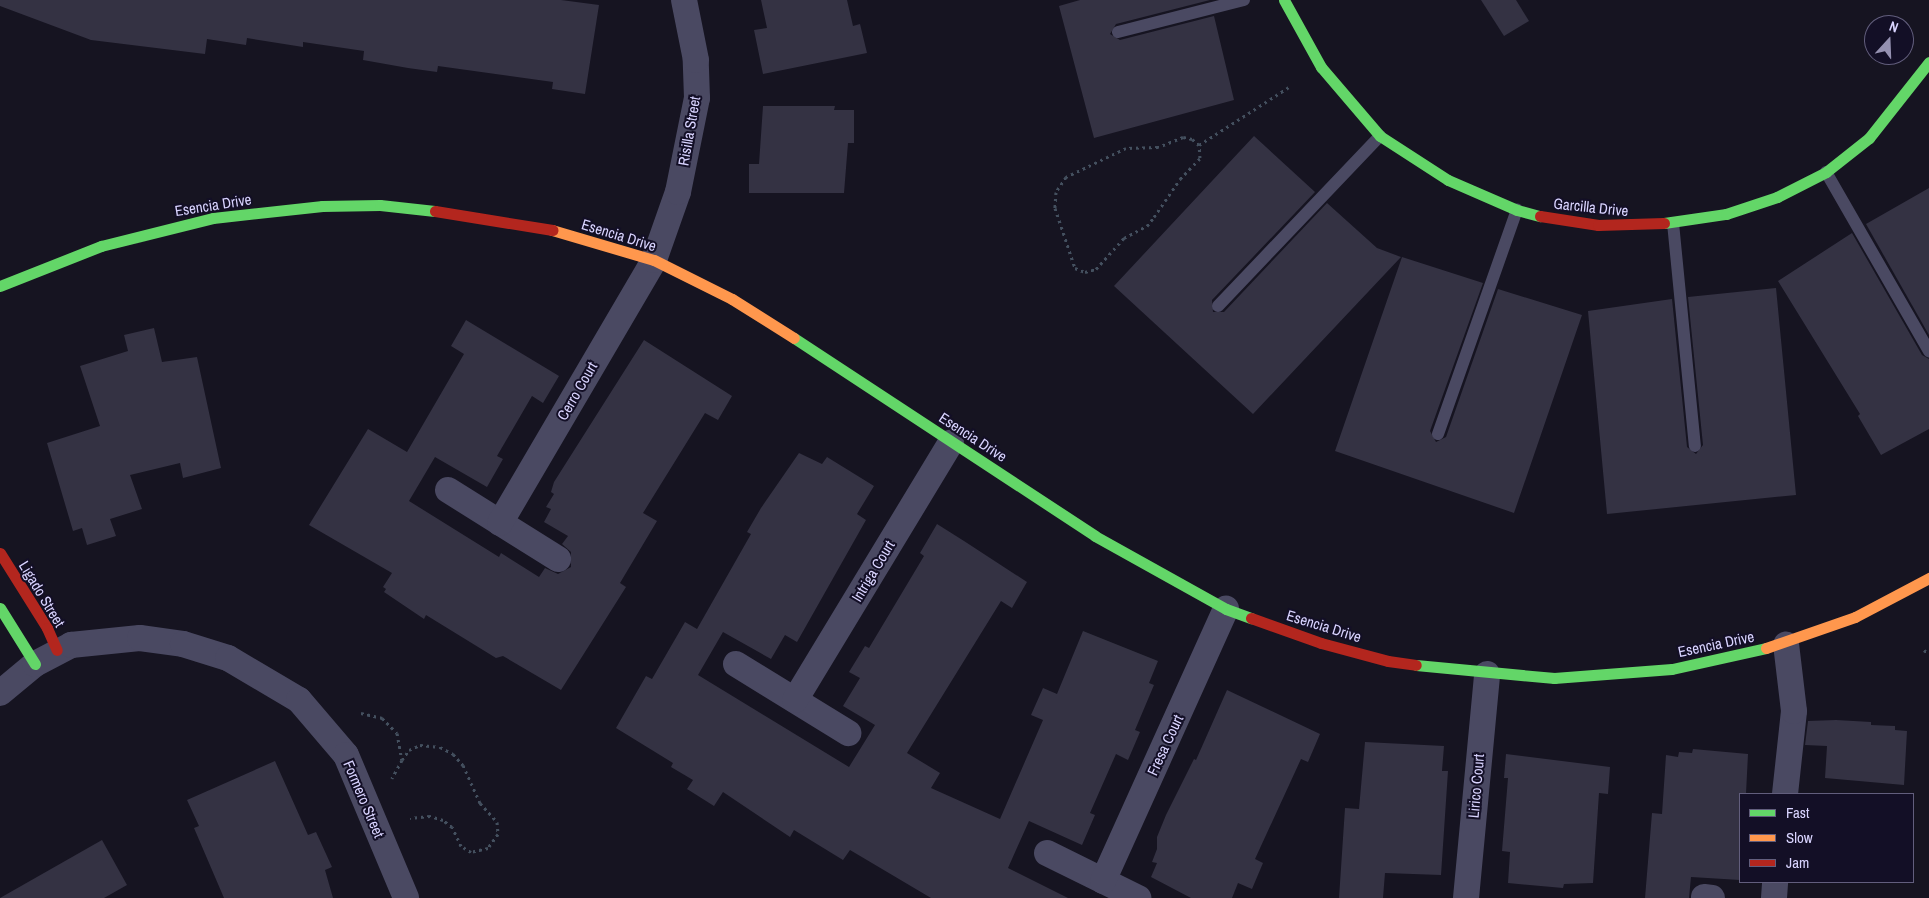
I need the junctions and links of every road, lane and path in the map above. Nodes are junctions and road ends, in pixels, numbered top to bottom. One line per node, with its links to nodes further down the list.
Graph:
1 (684, 0): 12 (street, Risilla Street)
2 (1244, 0): 4 (lane)
3 (1284, 0): 7 (street, Garcilla Drive)
4 (1118, 32)
5 (1929, 62): 9 (street, Garcilla Drive)
6 (1289, 87): 8 (path)
7 (1380, 136): 10 (street, Garcilla Drive); 14 (lane)
8 (1199, 145): 8 (path)
9 (1826, 172): 11 (street, Garcilla Drive); 15 (lane)
10 (1517, 210): 11 (street, Garcilla Drive); 16 (lane)
11 (1673, 223): 18 (lane)
12 (654, 260): 13 (street, Esencia Drive); 17 (street, Esencia Drive); 20 (street, Cerro Court)
13 (0, 286)
14 (1218, 306)
15 (1929, 351)
16 (1438, 434)
17 (951, 442): 25 (street, Esencia Drive); 33 (street, Intriga Court)
18 (1695, 446)
19 (448, 490): 20 (street)
20 (500, 523): 22 (street)
21 (0, 554): 29 (street, Ligado Street)
22 (558, 559)
23 (1929, 578): 26 (street, Esencia Drive)
24 (0, 608): 29 (street)
25 (1226, 609): 31 (street, Esencia Drive); 41 (street, Fresa Court)
26 (1786, 644): 31 (street, Esencia Drive); 38 (street)
27 (1924, 650): 28 (path)
28 (1929, 654)
29 (46, 657): 32 (street); 43 (street, Formero Street)
30 (736, 664): 33 (street)
31 (1487, 674): 45 (street, Lirico Court)
32 (0, 694)
33 (795, 700): 35 (street)
34 (361, 713): 36 (path)
35 (848, 733)
36 (402, 760): 37 (path); 39 (path)
37 (392, 778)
38 (1785, 793)
39 (410, 818)
40 (1046, 853): 41 (street)
41 (1103, 880): 44 (street)
42 (1775, 883): 46 (street)
43 (406, 898)
44 (1138, 898)
45 (1466, 898)
46 (1774, 898)

